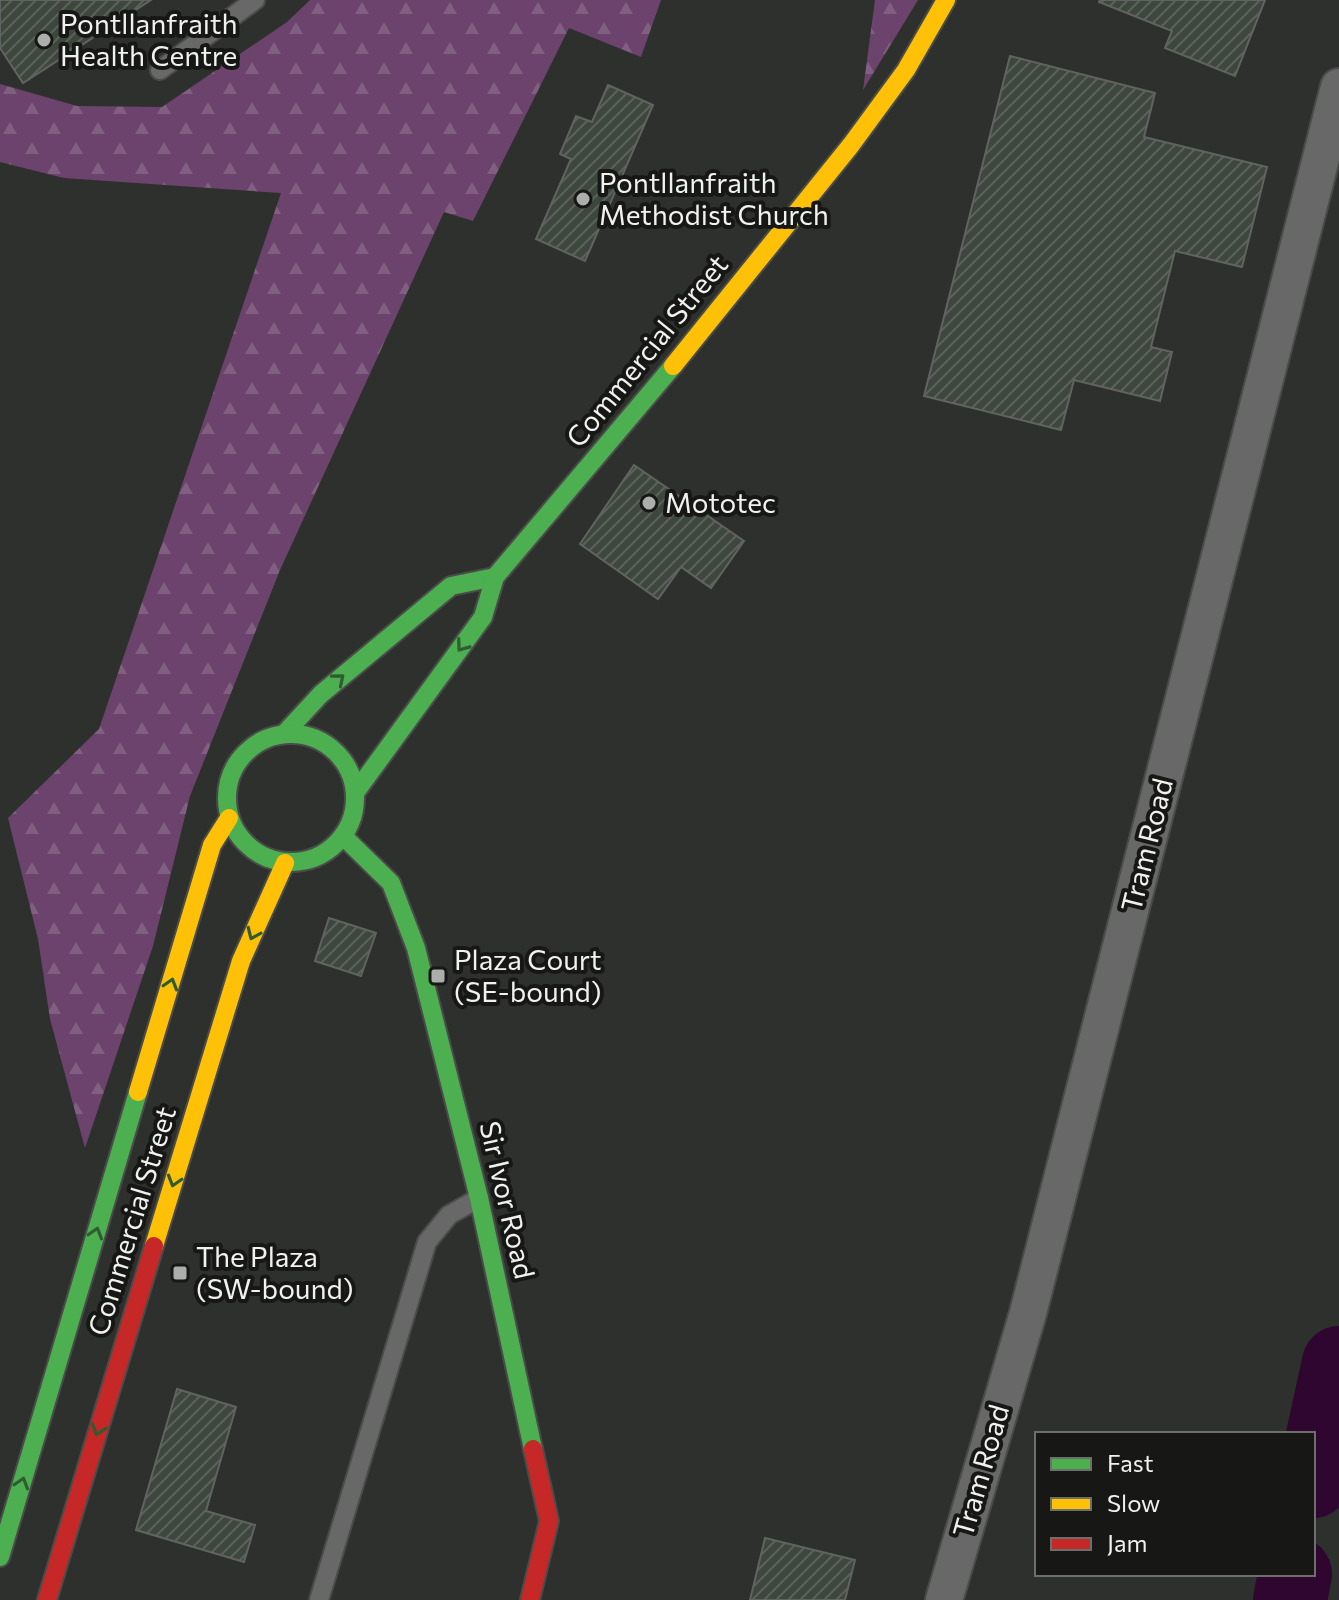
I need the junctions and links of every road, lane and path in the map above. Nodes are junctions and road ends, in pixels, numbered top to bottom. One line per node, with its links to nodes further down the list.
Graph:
1 (255, 0): 3 (lane)
2 (946, 0): 5 (main road, Commercial Street)
3 (160, 70)
4 (1339, 87): 16 (street, Tram Road)
5 (495, 577): 6 (main road, Commercial Street, one-way to 5); 7 (main road, Commercial Street, one-way to 7)
6 (284, 734): 7 (main road); 8 (main road, Commercial Street)
7 (355, 793): 9 (main road, Commercial Street)
8 (229, 818): 10 (main road); 12 (main road, Commercial Street, one-way to 8)
9 (343, 836): 10 (main road); 11 (main road, Sir Ivor Road)
10 (285, 863): 13 (main road, Commercial Street, one-way to 13)
11 (479, 1198): 14 (lane); 15 (main road, Sir Ivor Road)
12 (0, 1557)
13 (47, 1600)
14 (319, 1600)
15 (530, 1600)
16 (944, 1600)

